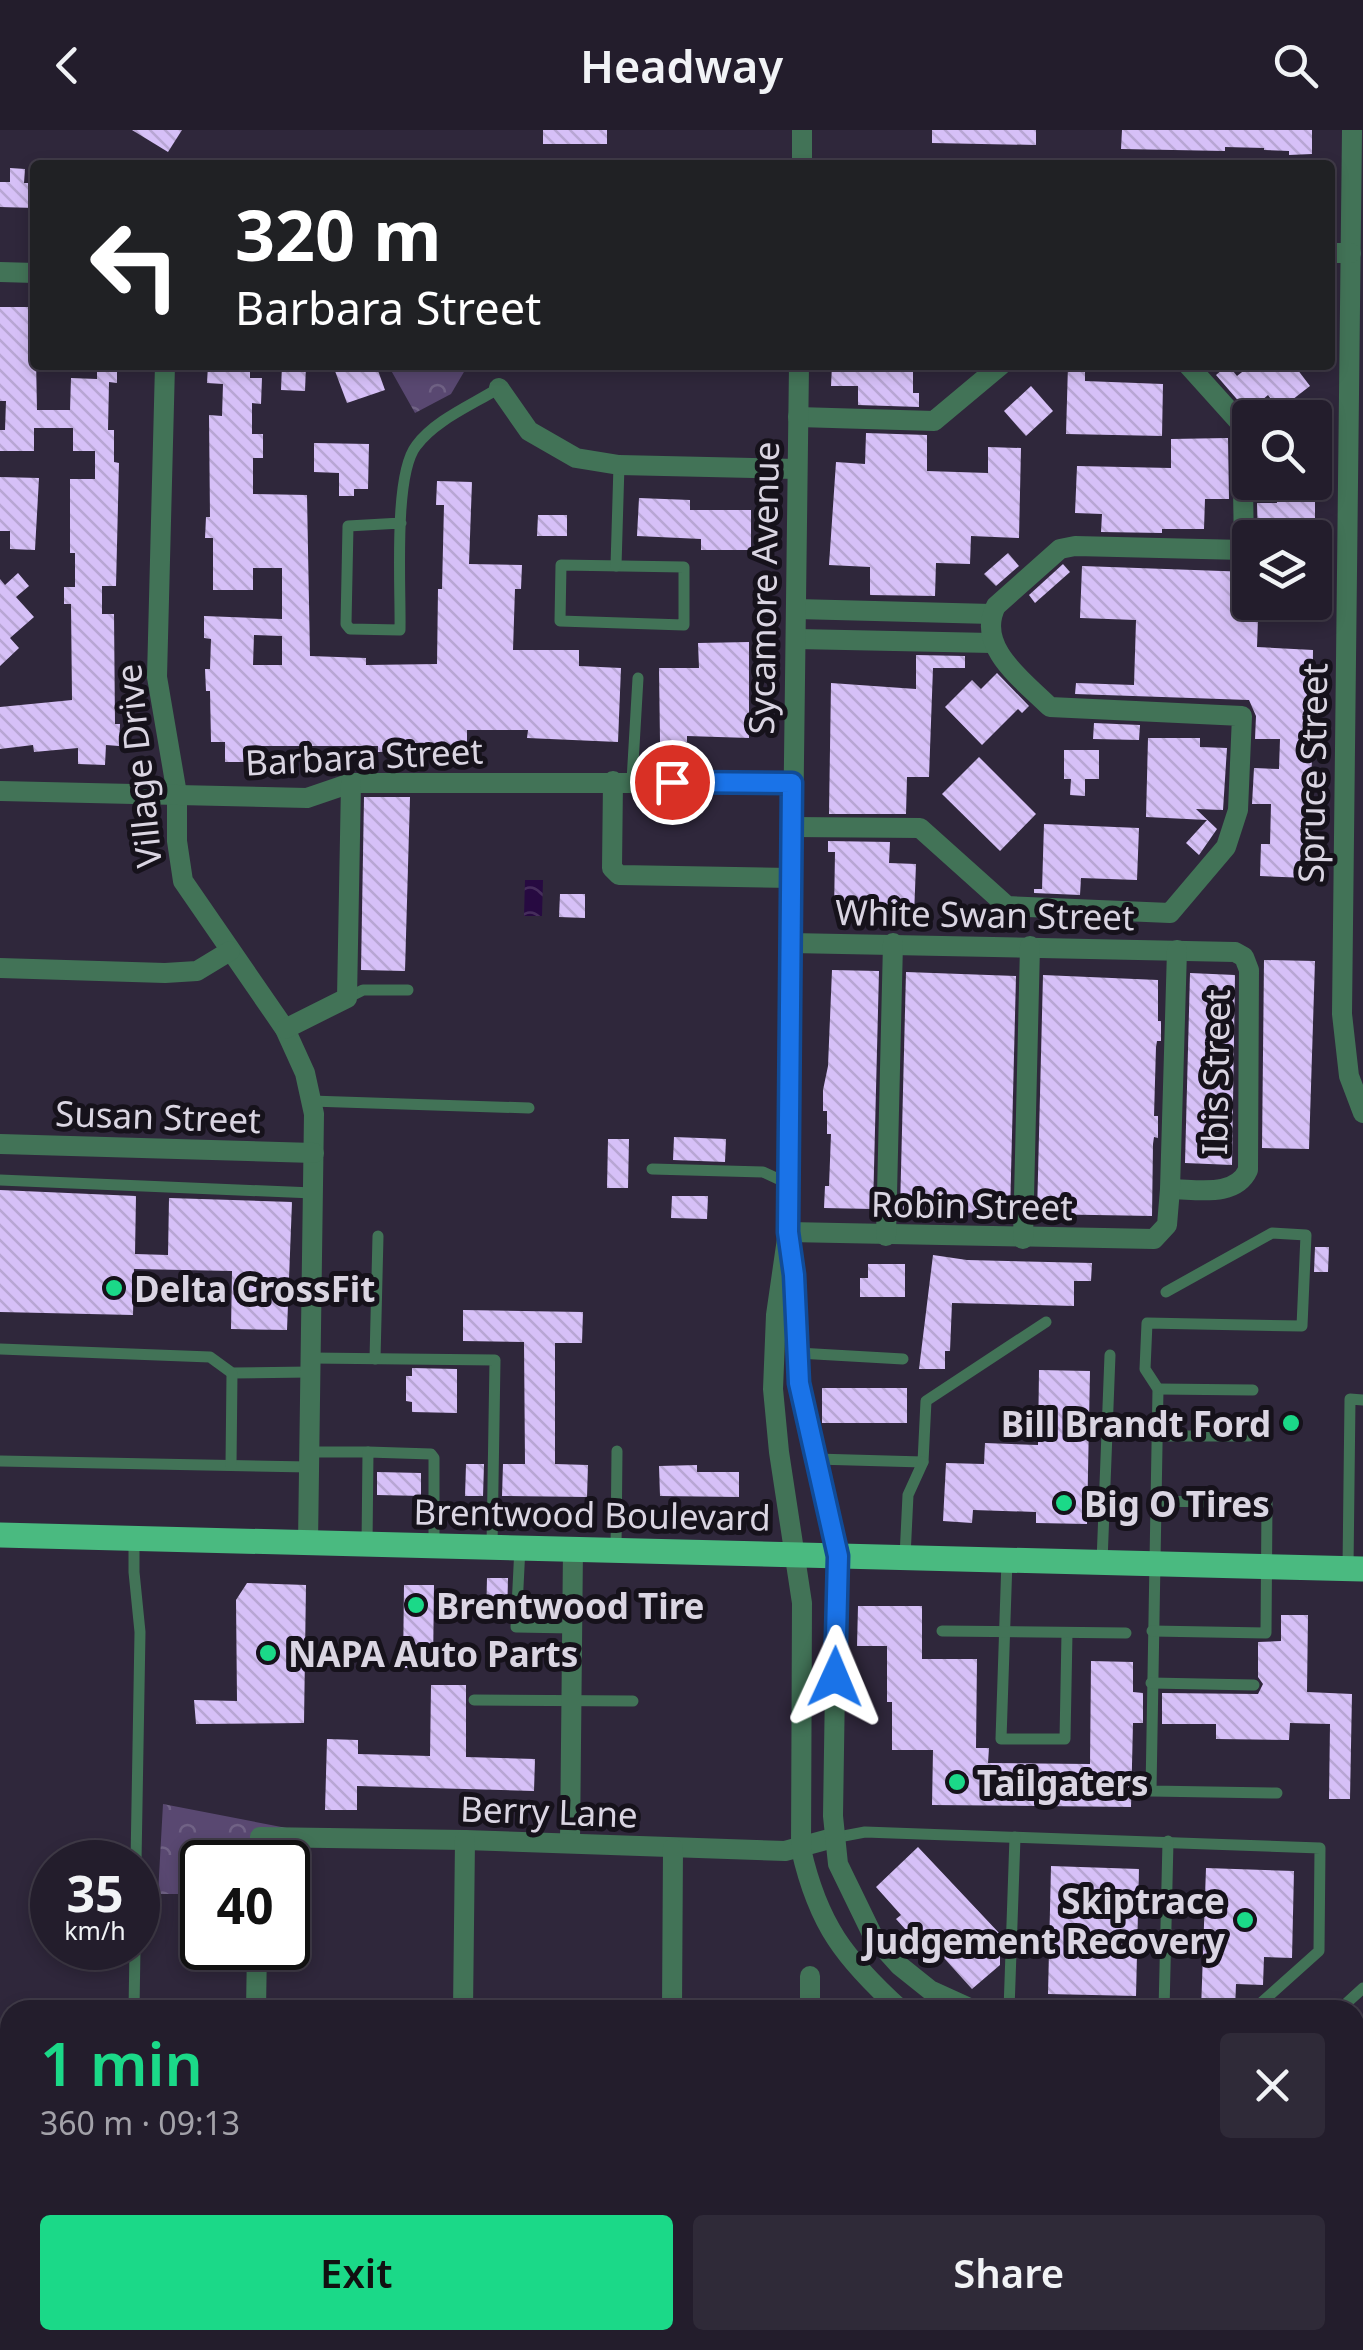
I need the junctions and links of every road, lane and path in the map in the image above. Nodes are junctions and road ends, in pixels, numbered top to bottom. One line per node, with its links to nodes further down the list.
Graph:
1 (802, 130): 3 (street)
2 (1352, 130): 4 (street, Spruce Street)
3 (802, 160)
4 (1340, 253): 40 (street, Spruce Street)
5 (0, 272): 6 (street)
6 (30, 274)
7 (165, 370): 26 (street, Village Drive)
8 (799, 370): 12 (street, Sycamore Avenue)
9 (995, 370): 12 (street)
10 (1192, 370): 18 (street)
11 (498, 388): 13 (street); 15 (lane)
12 (798, 417): 14 (street, Sycamore Avenue)
13 (619, 465): 14 (street); 16 (lane)
14 (797, 469): 17 (street, Sycamore Avenue)
15 (402, 523): 15 (lane)
16 (616, 566): 16 (lane)
17 (796, 609): 18 (street); 19 (street, Sycamore Avenue)
18 (992, 614): 20 (street)
19 (796, 638): 20 (street); 24 (street, Sycamore Avenue)
20 (992, 643): 27 (street)
21 (638, 678): 22 (lane)
22 (622, 781): 23 (street, Barbara Street); 24 (street, Barbara Street); 28 (street)
23 (351, 783): 26 (street, Barbara Street); 36 (street)
24 (792, 783): 27 (street, Sycamore Avenue)
25 (0, 792): 26 (street, Barbara Street)
26 (177, 794): 33 (street, Village Drive)
27 (793, 827): 28 (street, Sycamore Avenue)
28 (791, 878): 29 (street, Sycamore Avenue)
29 (791, 943): 30 (street, White Swan Street); 45 (street, Sycamore Avenue)
30 (893, 943): 31 (street, White Swan Street); 50 (street)
31 (1030, 946): 32 (street, White Swan Street); 51 (street)
32 (1177, 950): 46 (street); 46 (street, Ibis Street)
33 (230, 951): 34 (street); 37 (street, Village Drive)
34 (0, 968)
35 (408, 990): 36 (lane)
36 (347, 998): 37 (street)
37 (285, 1029): 38 (street, Village Drive)
38 (311, 1101): 39 (lane); 42 (street, Village Drive)
39 (529, 1108)
40 (1363, 1113)
41 (0, 1144): 42 (street, Susan Street)
42 (314, 1152): 47 (street, Village Drive)
43 (652, 1169): 45 (lane)
44 (0, 1180): 47 (lane)
45 (788, 1184): 48 (street, Sycamore Avenue)
46 (1170, 1189): 51 (street, Robin Street)
47 (312, 1192): 59 (street, Village Drive)
48 (788, 1232): 50 (street, Robin Street); 55 (street, Sycamore Avenue); 86 (street, Sycamore Avenue)
49 (378, 1236): 57 (lane)
50 (886, 1236): 51 (street, Robin Street)
51 (1023, 1239)
52 (1166, 1292): 61 (lane)
53 (1046, 1322): 71 (lane)
54 (0, 1348): 60 (lane)
55 (798, 1353): 58 (lane); 69 (street, Sycamore Avenue)
56 (1110, 1355): 90 (lane)
57 (374, 1359): 59 (lane); 82 (lane)
58 (903, 1359)
59 (310, 1365): 60 (lane); 68 (street, Village Drive)
60 (232, 1373): 72 (lane)
61 (1158, 1389): 62 (lane); 64 (lane)
62 (1253, 1390)
63 (1363, 1400): 73 (lane)
64 (1157, 1436): 65 (lane); 74 (lane)
65 (1249, 1436)
66 (618, 1451): 85 (lane)
67 (368, 1452): 68 (lane); 80 (lane); 81 (lane)
68 (309, 1459): 72 (lane); 79 (street, Village Drive)
69 (816, 1459): 71 (lane); 87 (street, Sycamore Avenue)
70 (0, 1462): 72 (lane)
71 (923, 1462): 88 (lane)
72 (232, 1465)
73 (1356, 1480): 75 (lane)
74 (1155, 1501): 91 (lane); 92 (lane)
75 (1349, 1523): 76 (lane); 93 (lane)
76 (1363, 1524)
77 (0, 1536): 78 (main road, Brentwood Boulevard)
78 (134, 1539): 79 (main road, Brentwood Boulevard); 108 (lane)
79 (308, 1543): 80 (main road, Brentwood Boulevard)
80 (367, 1544): 81 (main road, Brentwood Boulevard)
81 (434, 1546): 82 (main road, Brentwood Boulevard)
82 (492, 1547): 83 (main road, Brentwood Boulevard)
83 (520, 1548): 84 (main road, Brentwood Boulevard); 94 (lane)
84 (573, 1548): 85 (main road, Brentwood Boulevard); 94 (street)
85 (616, 1549): 86 (main road, Brentwood Boulevard)
86 (796, 1554): 87 (main road, Brentwood Boulevard); 114 (street, Sycamore Avenue)
87 (838, 1556): 88 (main road, Brentwood Boulevard); 107 (street, Sycamore Avenue)
88 (905, 1557): 89 (main road, Brentwood Boulevard)
89 (1007, 1560): 90 (main road, Brentwood Boulevard); 97 (lane)
90 (1102, 1562): 91 (main road, Brentwood Boulevard)
91 (1154, 1564): 92 (main road, Brentwood Boulevard); 95 (lane)
92 (1267, 1566): 93 (main road, Brentwood Boulevard); 95 (lane)
93 (1356, 1568)
94 (572, 1628): 103 (street)
95 (1152, 1630): 100 (lane)
96 (942, 1631): 97 (lane)
97 (1006, 1632): 98 (lane); 98 (lane)
98 (1066, 1632): 99 (lane)
99 (1126, 1633)
100 (1151, 1684): 101 (lane); 105 (lane)
101 (1254, 1686)
102 (474, 1700): 103 (lane)
103 (572, 1701): 104 (lane); 111 (street)
104 (634, 1702)
105 (1277, 1793)
106 (1015, 1837): 107 (lane); 112 (lane); 125 (lane)
107 (834, 1838): 114 (street, Berry Lane); 124 (street, Sycamore Avenue)
108 (136, 1840)
109 (260, 1840): 110 (street, Berry Lane)
110 (464, 1840): 111 (street, Berry Lane); 120 (street)
111 (570, 1842): 113 (street, Berry Lane)
112 (1168, 1842): 126 (lane); 127 (lane)
113 (673, 1848): 114 (street, Berry Lane); 121 (street)
114 (801, 1849): 123 (street, Sycamore Avenue)
115 (135, 1970): 118 (lane)
116 (257, 1970): 119 (street)
117 (810, 1976): 122 (street)
118 (134, 2000)
119 (256, 2000)
120 (462, 2000)
121 (672, 2000)
122 (810, 2000)
123 (890, 2000)
124 (952, 2000)
125 (1010, 2000)
126 (1164, 2000)
127 (1264, 2000)

